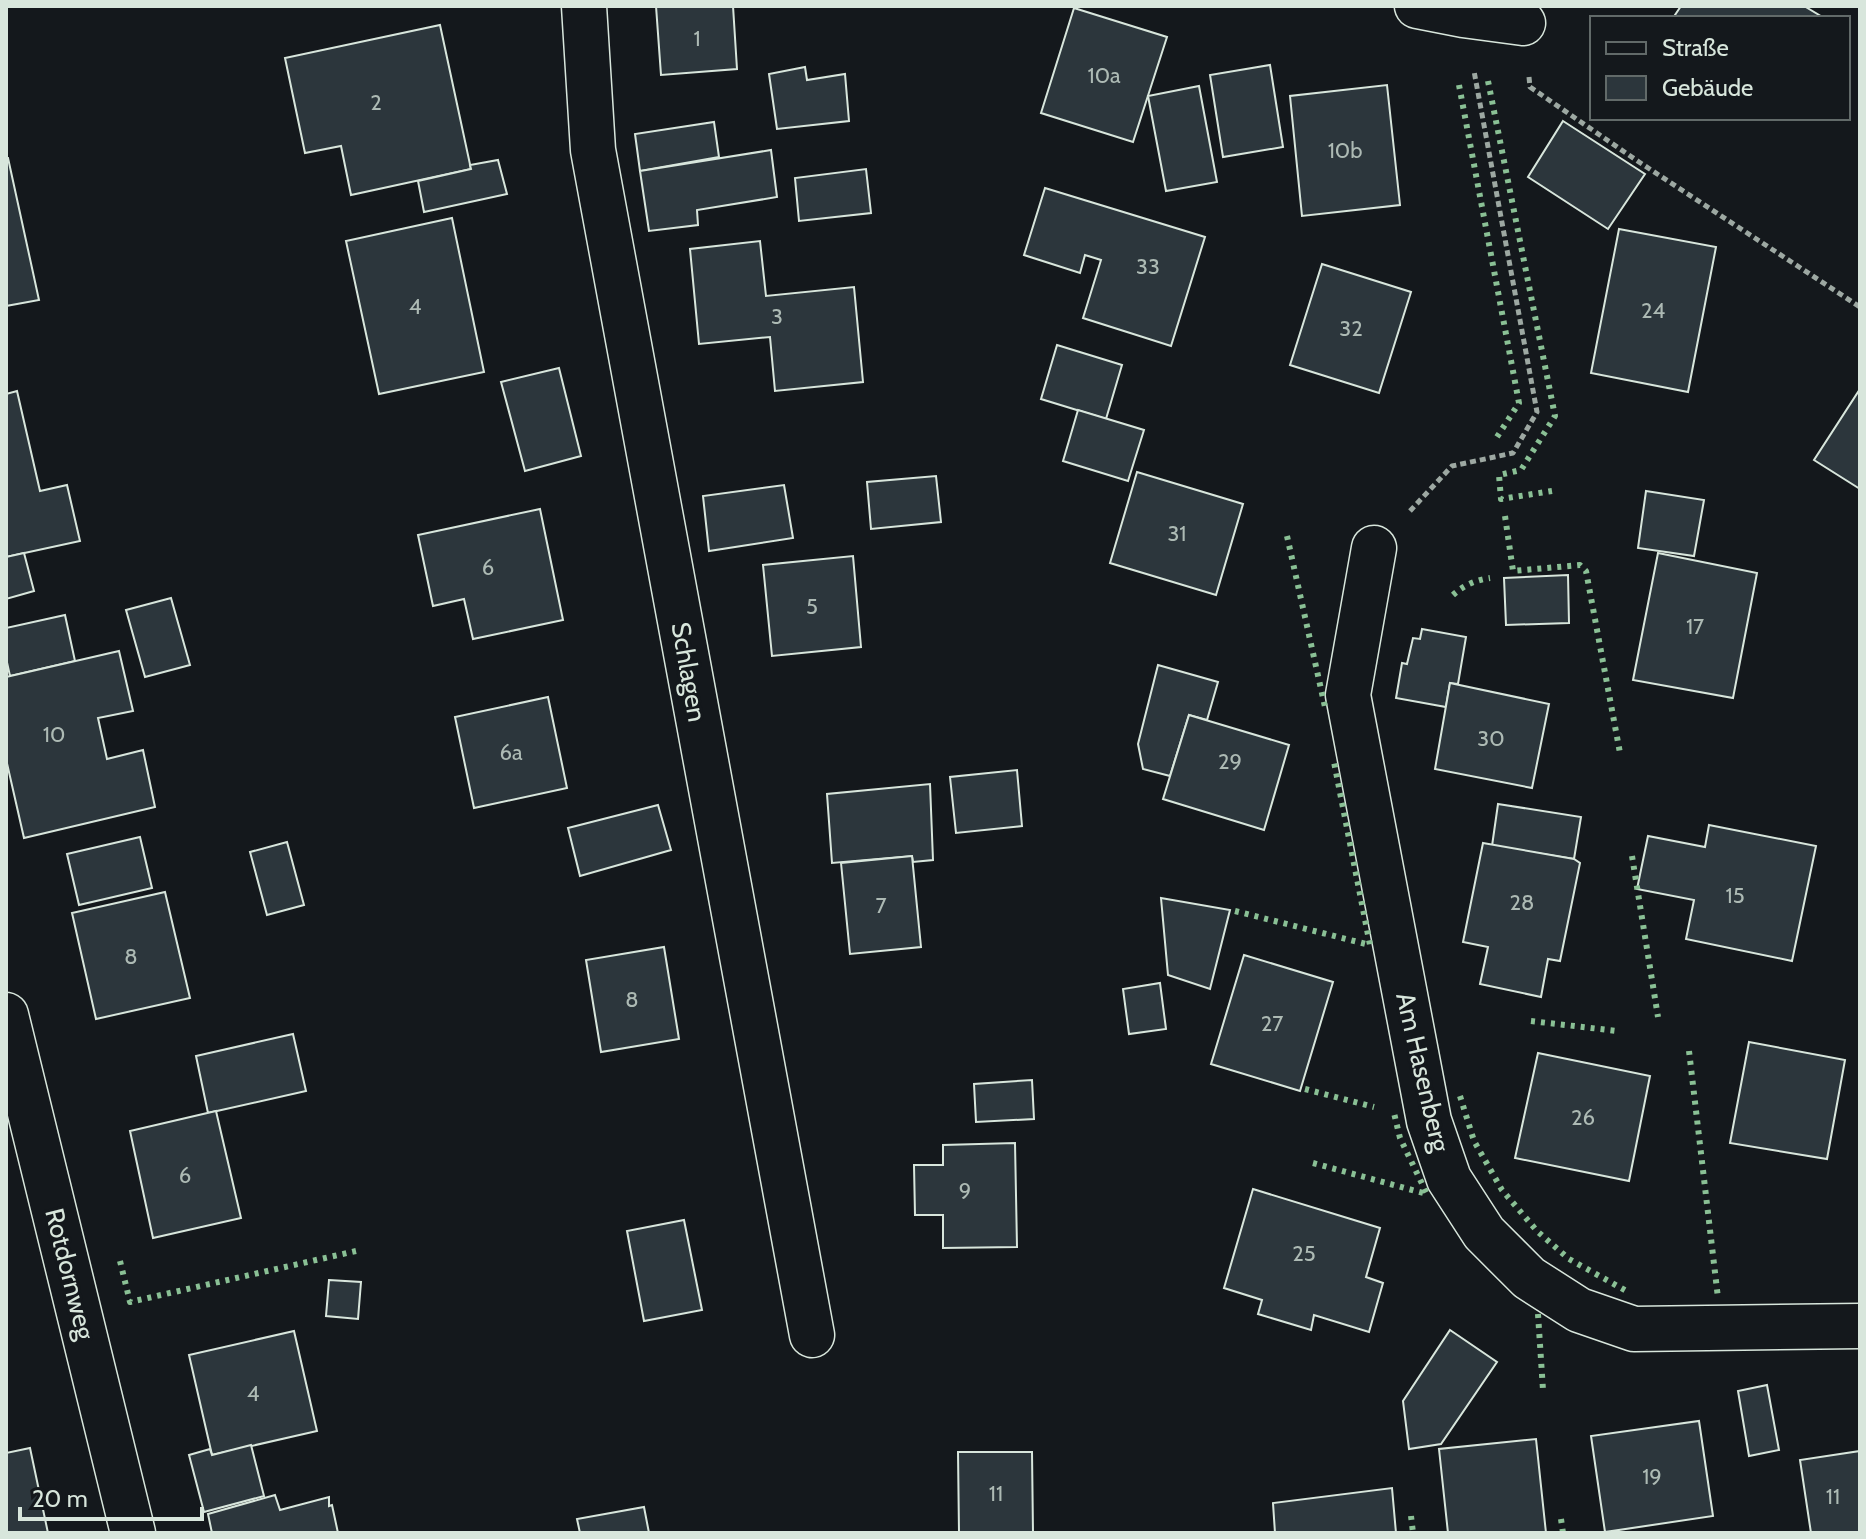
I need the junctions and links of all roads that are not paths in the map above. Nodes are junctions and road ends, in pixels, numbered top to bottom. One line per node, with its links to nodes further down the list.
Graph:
1 (584, 6): 7 (street, Schlagen)
2 (1417, 6): 3 (street)
3 (1523, 23)
4 (1374, 548): 6 (street, Am Hasenberg)
5 (6, 1015): 8 (street, Rotdornweg)
6 (1860, 1326)
7 (812, 1335)
8 (133, 1533)

